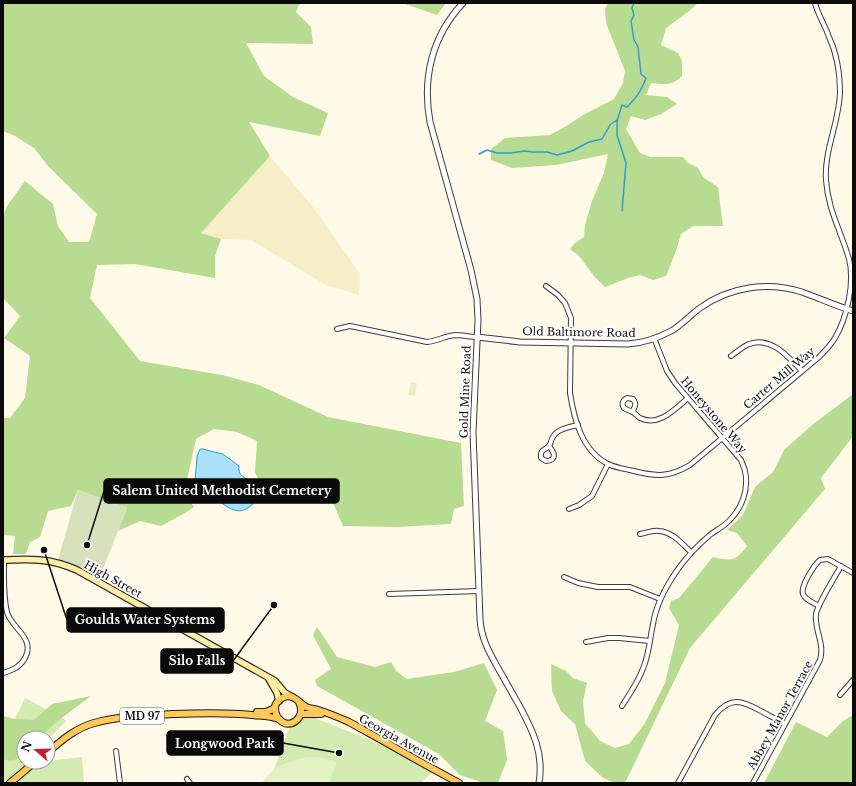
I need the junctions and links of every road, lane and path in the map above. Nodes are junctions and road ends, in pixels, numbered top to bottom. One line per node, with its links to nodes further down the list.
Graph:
1 (463, 3): 7 (street, Gold Mine Road)
2 (815, 3): 4 (street, Carter Mill Way)
3 (546, 286): 9 (street, Carter Mill Way)
4 (847, 309): 5 (street, Old Baltimore Road); 8 (street, Old Baltimore Road); 11 (street, Carter Mill Way)
5 (853, 311)
6 (337, 329): 7 (street)
7 (477, 337): 9 (street, Old Baltimore Road); 25 (street, Gold Mine Road)
8 (654, 338): 9 (street, Old Baltimore Road); 12 (street, Honeystone Way)
9 (570, 343): 14 (street, Carter Mill Way)
10 (731, 356): 11 (street)
11 (802, 371): 15 (street, Carter Mill Way)
12 (688, 398): 13 (street); 15 (street, Honeystone Way)
13 (632, 412)
14 (578, 425): 16 (street); 17 (street, Carter Mill Way)
15 (722, 438): 17 (street, Carter Mill Way); 20 (street, Honeystone Way)
16 (549, 446)
17 (608, 464): 18 (street)
18 (569, 509)
19 (640, 534): 20 (street)
20 (691, 552): 27 (street, Honeystone Way)
21 (3, 560): 31 (street); 32 (main road, High Street)
22 (841, 566): 23 (street); 28 (street, Abbey Manor Terrace); 28 (street)
23 (853, 574)
24 (564, 577): 27 (street)
25 (479, 591): 26 (street); 51 (street, Gold Mine Road)
26 (388, 594)
27 (660, 599): 30 (street, Honeystone Way)
28 (819, 606): 44 (street, Abbey Manor Terrace)
29 (586, 642): 30 (street)
30 (650, 642): 38 (street, Honeystone Way)
31 (3, 673)
32 (268, 677): 35 (main road, High Street); 36 (main road)
33 (853, 680): 34 (street)
34 (840, 696)
35 (292, 697): 36 (main road); 37 (main road, MD 97)
36 (279, 701): 39 (main road)
37 (300, 702): 41 (main road); 42 (main road, Georgia Avenue / MD 97)
38 (622, 706)
39 (275, 708): 40 (main road, MD 97); 43 (main road)
40 (245, 714): 43 (main road, MD 97); 45 (main road, MD 97)
41 (301, 714): 42 (main road, Georgia Avenue / MD 97); 43 (main road, MD 97)
42 (329, 714): 50 (main road, Georgia Avenue / MD 97)
43 (279, 719)
44 (785, 724): 52 (street); 53 (street, Abbey Manor Terrace)
45 (56, 745)
46 (116, 751): 49 (street)
47 (26, 770): 48 (main road)
48 (10, 783)
49 (120, 783)
50 (459, 783)
51 (539, 783)
52 (678, 783)
53 (753, 783)

